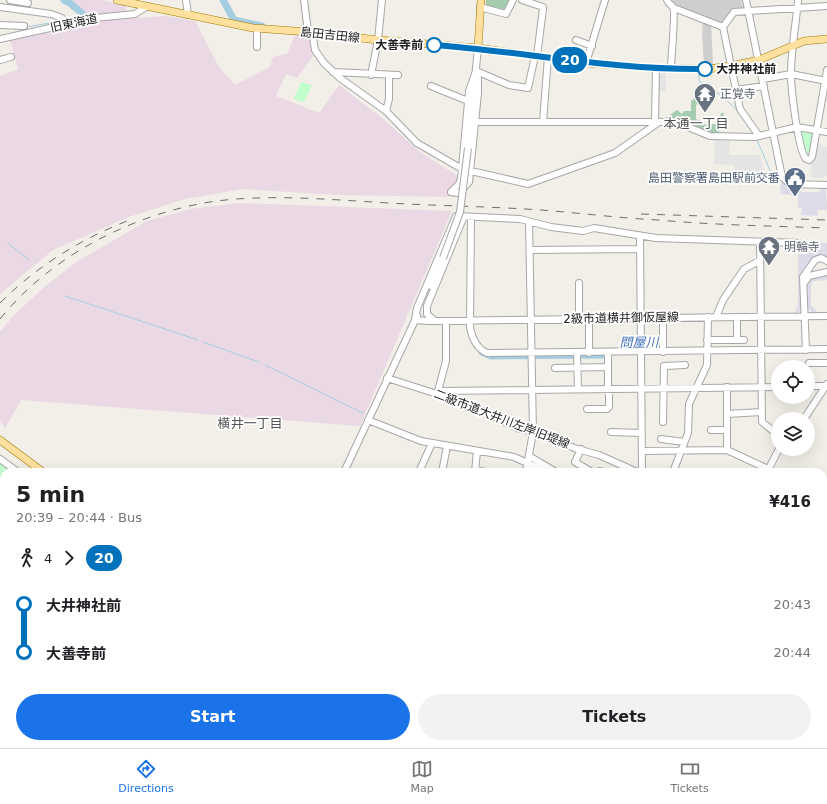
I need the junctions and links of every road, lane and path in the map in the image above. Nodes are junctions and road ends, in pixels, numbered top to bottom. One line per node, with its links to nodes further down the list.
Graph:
1 (2, 0): 18 (street)
2 (10, 0): 15 (street)
3 (117, 0): 14 (main road, 島田吉田線)
4 (186, 0): 23 (street)
5 (304, 0): 29 (street)
6 (382, 0): 32 (street)
7 (476, 0): 16 (street)
8 (513, 0): 16 (street)
9 (522, 0): 38 (street)
10 (605, 0): 35 (street)
11 (667, 0): 20 (street)
12 (746, 0): 22 (street)
13 (798, 0): 21 (street)
14 (134, 2): 19 (main road, 島田吉田線)
15 (28, 3)
16 (480, 3): 37 (main road)
17 (827, 6): 21 (street)
18 (1, 7): 26 (street)
19 (146, 7): 23 (main road, 島田吉田線); 26 (street, 旧東海道)
20 (674, 8): 27 (street); 46 (street)
21 (798, 8): 22 (street); 34 (street)
22 (749, 10): 27 (street); 42 (street)
23 (188, 15): 28 (main road, 島田吉田線)
24 (0, 25): 25 (street)
25 (24, 26)
26 (64, 26): 30 (street, 旧東海道)
27 (723, 27): 44 (street)
28 (257, 29): 29 (main road, 島田吉田線); 36 (street)
29 (310, 32): 32 (main road, 島田吉田線); 49 (street)
30 (0, 39)
31 (827, 39): 34 (main road, 島田吉田線)
32 (378, 40): 37 (main road, 島田吉田線); 51 (street)
33 (576, 40): 35 (street)
34 (795, 44): 42 (main road, 島田吉田線); 50 (street)
35 (592, 46): 43 (street)
36 (257, 47)
37 (478, 48): 38 (main road, 島田吉田線); 48 (street)
38 (536, 56): 40 (main road, 島田吉田線); 48 (street)
39 (11, 57): 41 (street)
40 (548, 57): 43 (main road, 島田吉田線); 62 (street)
41 (0, 60)
42 (759, 60): 44 (main road, 島田吉田線); 54 (street)
43 (586, 63): 45 (main road, 島田吉田線)
44 (731, 66): 46 (main road, 島田吉田線); 58 (street)
45 (656, 68): 46 (main road, 島田吉田線); 63 (street)
46 (671, 68)
47 (827, 70): 55 (street)
48 (476, 71): 59 (street); 61 (street); 95 (street, bridge)
49 (333, 72): 51 (street); 60 (street)
50 (791, 74): 54 (street); 55 (street); 64 (street)
51 (371, 75): 52 (street)
52 (389, 75): 53 (street); 60 (street)
53 (398, 75)
54 (763, 79): 57 (street)
55 (826, 81): 65 (street)
56 (431, 86): 59 (street)
57 (764, 86): 58 (street); 66 (street)
58 (736, 90): 68 (street)
59 (468, 100): 69 (street)
60 (386, 111): 69 (street)
61 (476, 122): 62 (street); 70 (street)
62 (542, 122): 63 (street)
63 (657, 122): 68 (street); 70 (street)
64 (797, 127): 65 (street); 65 (street); 66 (street)
65 (816, 130): 67 (street)
66 (774, 132): 68 (street); 71 (street)
67 (827, 132)
68 (759, 136)
69 (462, 169): 70 (street); 70 (street)
70 (470, 170)
71 (827, 185)
72 (464, 216): 73 (street); 95 (street); 98 (street)
73 (471, 217): 74 (street); 96 (street)
74 (529, 222): 75 (street); 79 (street)
75 (640, 236): 76 (street); 78 (street)
76 (760, 242): 77 (street); 80 (street)
77 (798, 243)
78 (640, 249): 79 (street); 91 (street)
79 (530, 250): 97 (street)
80 (759, 261): 88 (street); 90 (street)
81 (827, 261): 84 (street)
82 (827, 272): 84 (street)
83 (579, 283): 93 (street)
84 (804, 283): 85 (street)
85 (805, 316): 86 (street, 2級市道横井御仮屋線); 90 (street, 2級市道横井御仮屋線); 102 (street)
86 (827, 316)
87 (708, 317): 88 (street, 2級市道横井御仮屋線); 92 (street, 2級市道横井御仮屋線); 100 (street)
88 (716, 317): 89 (street, 2級市道横井御仮屋線)
89 (737, 317): 90 (street, 2級市道横井御仮屋線); 100 (street)
90 (760, 317): 103 (street)
91 (640, 318): 92 (street, 2級市道横井御仮屋線); 94 (street, 2級市道横井御仮屋線); 104 (street)
92 (663, 318): 105 (street)
93 (579, 319): 94 (street, 2級市道横井御仮屋線); 97 (street, 2級市道横井御仮屋線)
94 (589, 319): 109 (street)
95 (416, 320): 98 (street, 2級市道横井御仮屋線); 117 (street)
96 (470, 320): 97 (street, 2級市道横井御仮屋線); 99 (street, 2級市道横井御仮屋線); 107 (street)
97 (532, 320): 107 (street)
98 (435, 321): 99 (street, 2級市道横井御仮屋線)
99 (446, 321): 129 (street)
100 (707, 340): 106 (street)
101 (827, 349): 102 (street)
102 (806, 350): 103 (street)
103 (761, 351): 106 (street); 120 (street)
104 (641, 352): 105 (street); 110 (street); 122 (street)
105 (663, 352): 106 (street)
106 (707, 352): 124 (street)
107 (532, 353): 108 (street); 128 (street)
108 (577, 353): 109 (street); 116 (street)
109 (589, 353): 110 (street)
110 (608, 353): 114 (street)
111 (815, 363): 112 (street)
112 (827, 363)
113 (685, 365): 123 (street)
114 (608, 367): 116 (street); 127 (street)
115 (555, 368): 116 (street)
116 (578, 368): 126 (street)
117 (387, 378): 129 (street, 二級市道大井川左岸旧堤線); 134 (street)
118 (827, 385): 119 (street); 132 (street)
119 (815, 386)
120 (761, 387): 121 (street); 125 (street); 131 (street)
121 (771, 387)
122 (641, 388): 123 (street); 127 (street); 141 (street)
123 (663, 388): 124 (street); 135 (street)
124 (697, 388): 125 (street); 144 (street)
125 (727, 388): 133 (street)
126 (578, 389): 127 (street); 128 (street)
127 (609, 389): 130 (street)
128 (532, 390): 129 (street); 139 (street)
129 (438, 392): 139 (street, 二級市道大井川左岸旧堤線)
130 (587, 409)
131 (762, 412): 133 (street); 136 (street)
132 (809, 412)
133 (727, 414): 138 (street)
134 (368, 420): 145 (street); 158 (street)
135 (663, 422)
136 (771, 429)
137 (711, 430): 138 (street)
138 (728, 430): 148 (street)
139 (533, 432): 147 (street, 二級市道大井川左岸旧堤線); 153 (street)
140 (611, 432): 141 (street)
141 (642, 433): 150 (street)
142 (661, 439): 144 (street)
143 (0, 440): 157 (main road)
144 (684, 442): 151 (street)
145 (432, 443): 146 (street); 159 (street)
146 (446, 446): 149 (street); 155 (street)
147 (580, 449): 163 (street); 164 (street, 二級市道大井川左岸旧堤線)
148 (727, 450): 151 (street); 167 (street)
149 (477, 451): 153 (street); 160 (street)
150 (642, 451): 151 (street); 165 (street)
151 (681, 451): 166 (street)
152 (776, 456): 168 (street)
153 (529, 458): 161 (street); 162 (street)
154 (0, 459): 156 (street)
155 (443, 467)
156 (12, 468)
157 (38, 468)
158 (346, 468)
159 (421, 468)
160 (475, 468)
161 (527, 468)
162 (545, 468)
163 (585, 468)
164 (628, 468)
165 (642, 468)
166 (675, 468)
167 (762, 468)
168 (770, 468)

